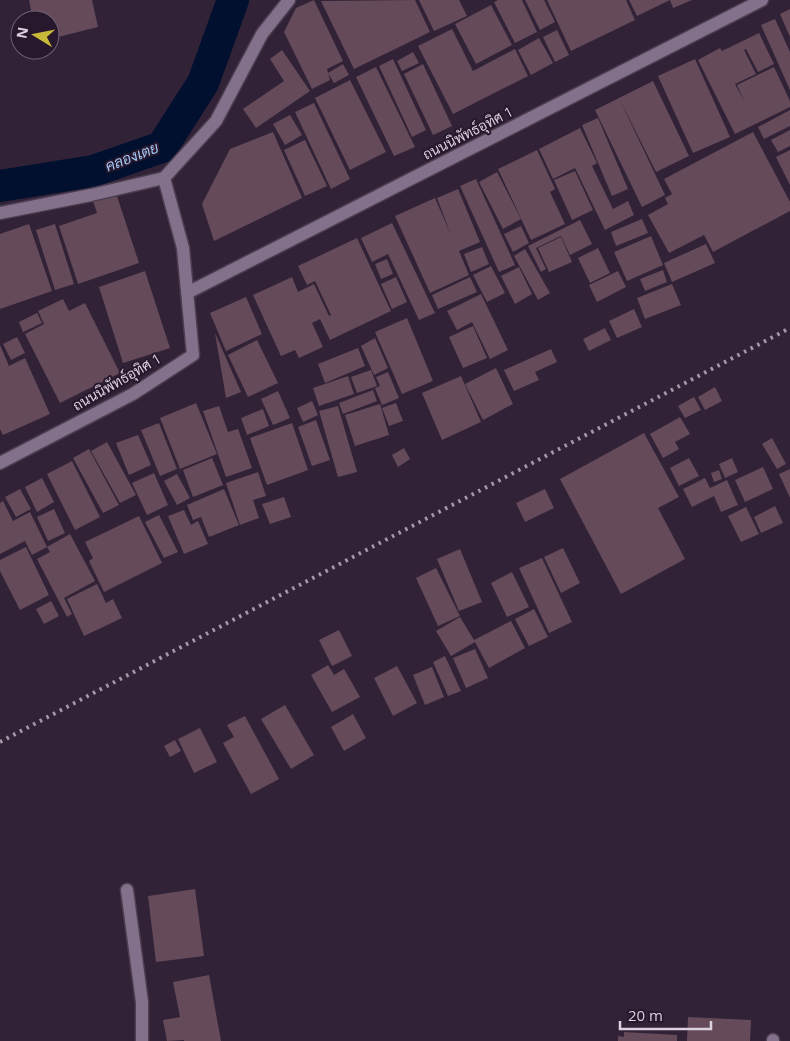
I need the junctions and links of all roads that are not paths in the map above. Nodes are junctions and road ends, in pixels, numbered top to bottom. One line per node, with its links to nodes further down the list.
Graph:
1 (289, 0): 3 (street)
2 (762, 0): 5 (street, ถนนนิพัทธ์อุทิศ 1)
3 (164, 178): 4 (street); 5 (street, ถนนนิพัทธ์อุทิศ 1)
4 (0, 212)
5 (187, 292): 6 (street, ถนนนิพัทธ์อุทิศ 1)
6 (0, 463)
7 (127, 890): 8 (street)
8 (142, 1041)

